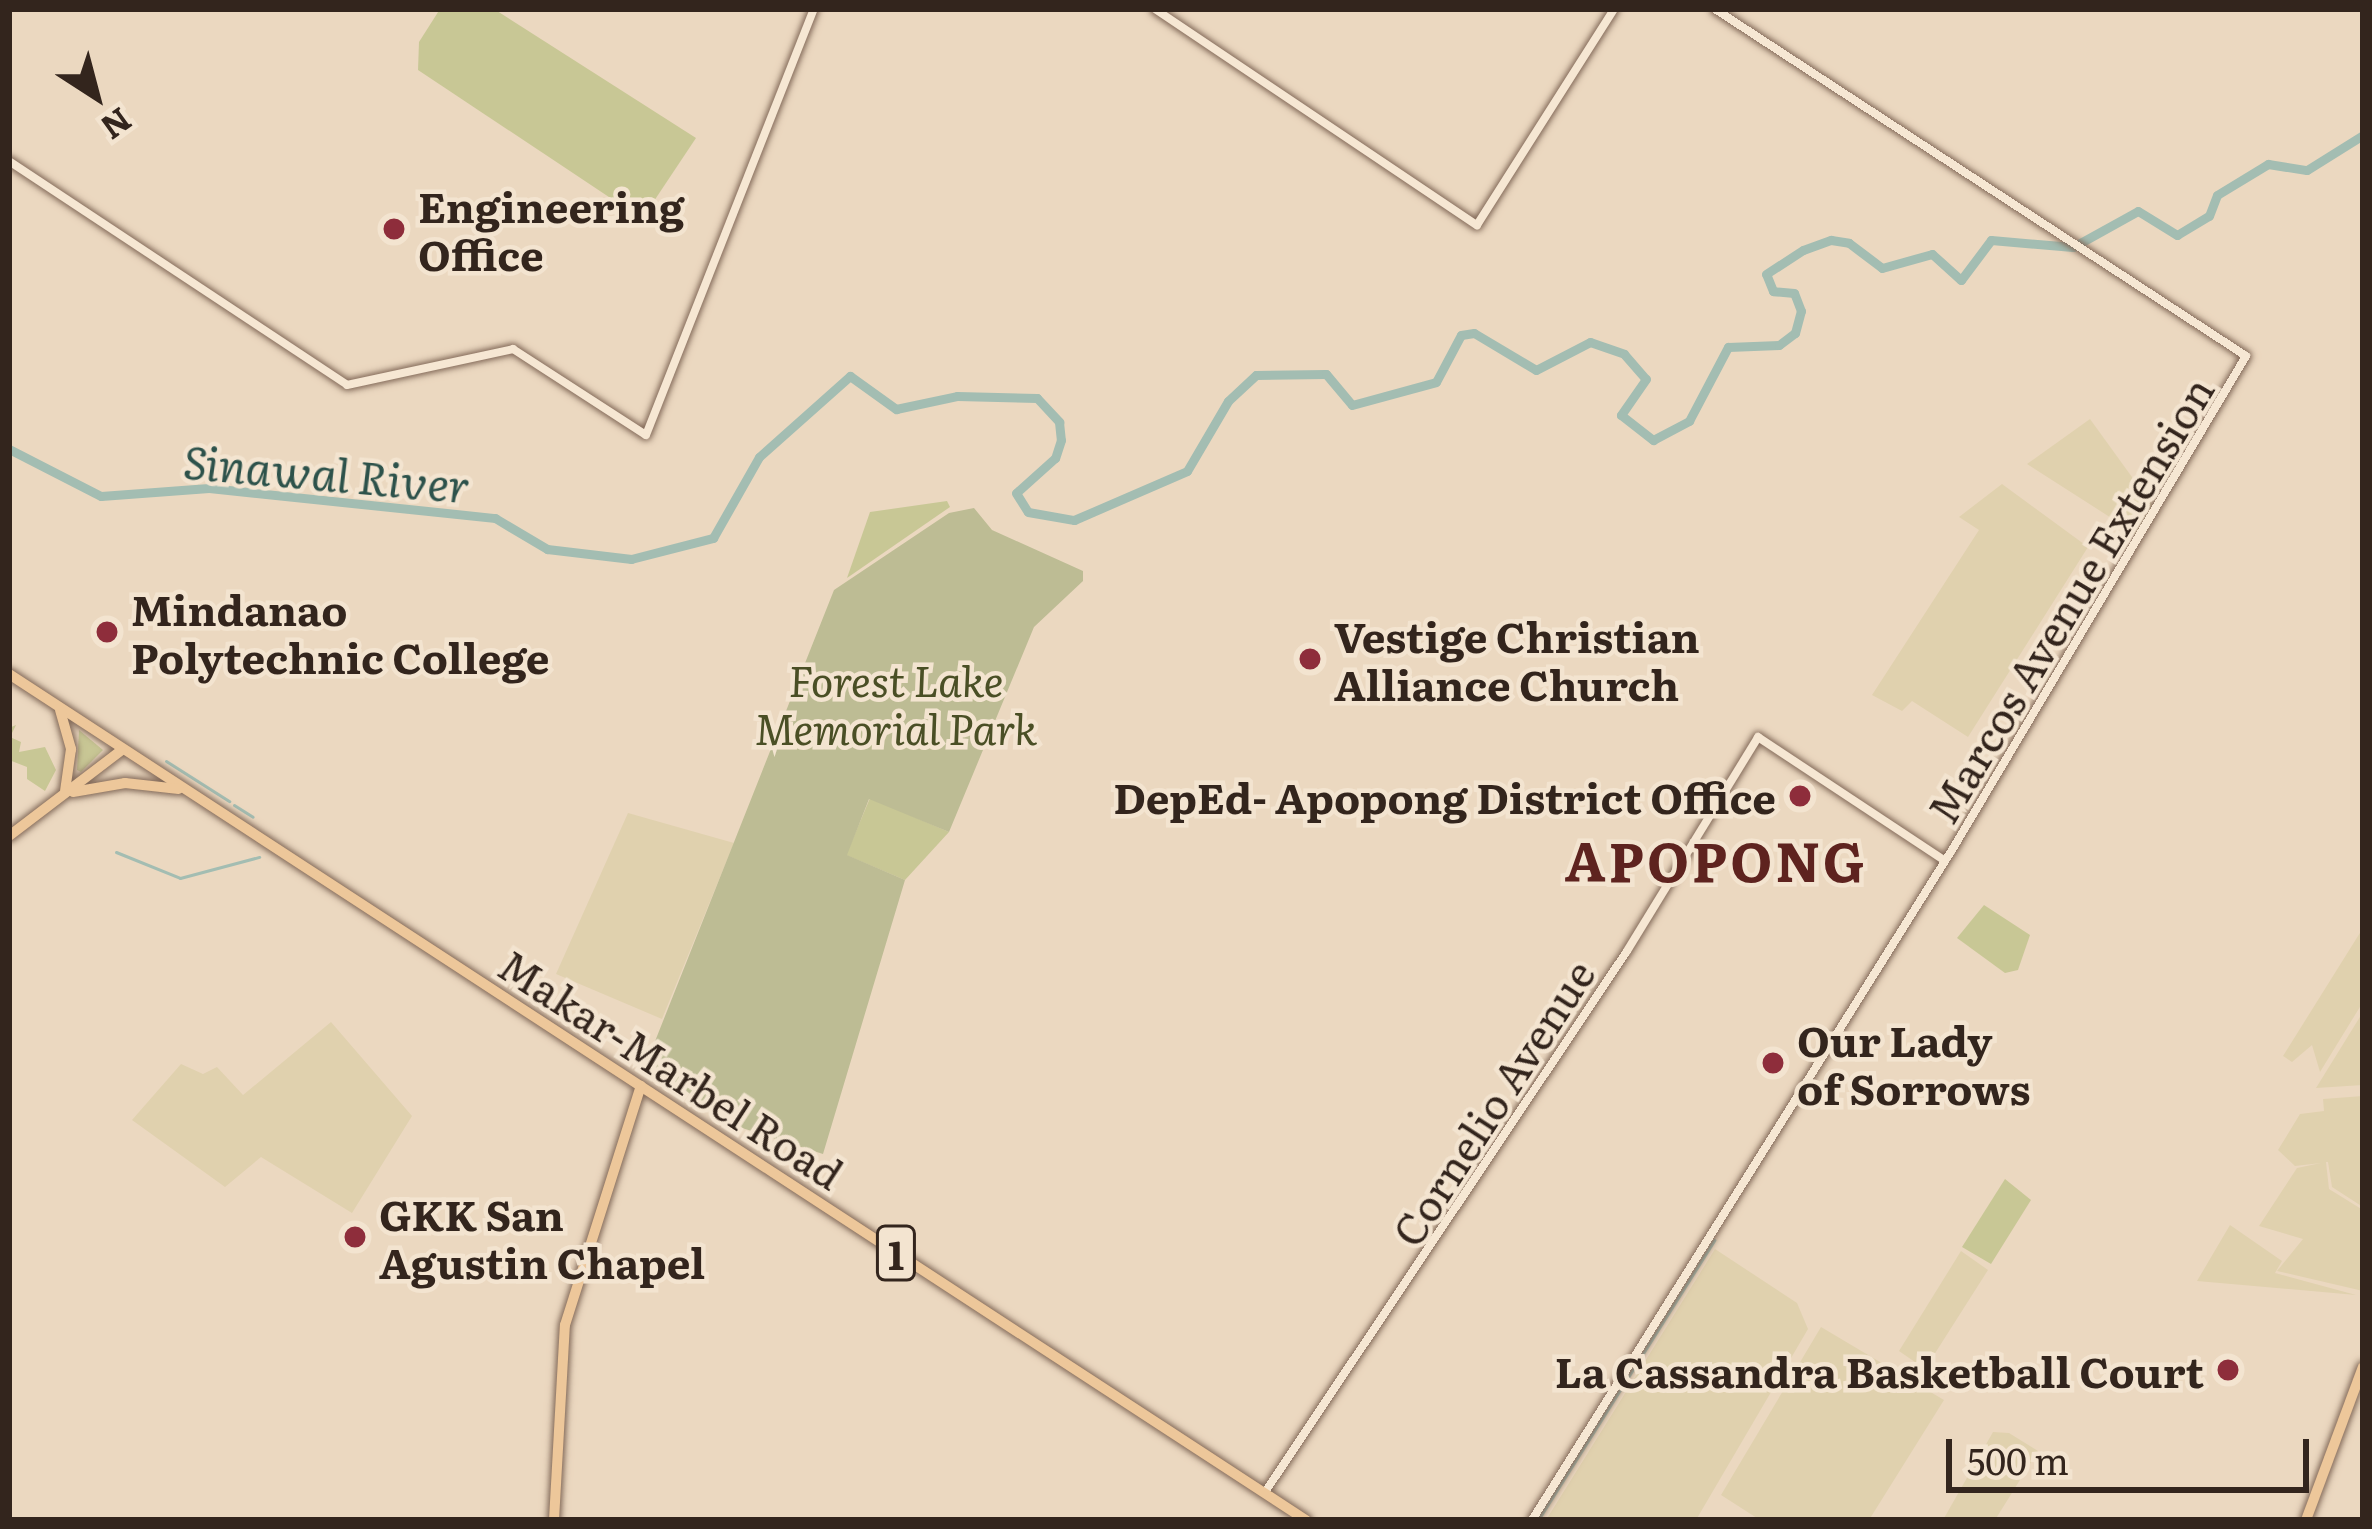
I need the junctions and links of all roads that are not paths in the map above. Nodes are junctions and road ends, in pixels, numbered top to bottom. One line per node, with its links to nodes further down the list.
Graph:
1 (814, 9): 5 (street)
2 (1155, 9): 3 (street)
3 (1613, 9)
4 (1714, 9): 12 (street, Marcos Avenue Extension)
5 (9, 161)
6 (9, 674): 7 (main road, Makar-Marbel Road)
7 (57, 706): 8 (main road, Makar-Marbel Road); 10 (main road)
8 (123, 749): 9 (main road, Makar-Marbel Road / 1); 10 (main road)
9 (187, 790): 10 (main road); 13 (main road, Makar-Marbel Road / 1)
10 (64, 794): 11 (main road)
11 (9, 836)
12 (1945, 861): 15 (street, Cornelio Avenue); 18 (street)
13 (640, 1086): 15 (main road, Makar-Marbel Road / 1); 16 (main road)
14 (2363, 1367): 19 (main road)
15 (1265, 1492): 17 (main road, Makar-Marbel Road / 1)
16 (554, 1520)
17 (1306, 1520)
18 (1532, 1520)
19 (2306, 1520)

